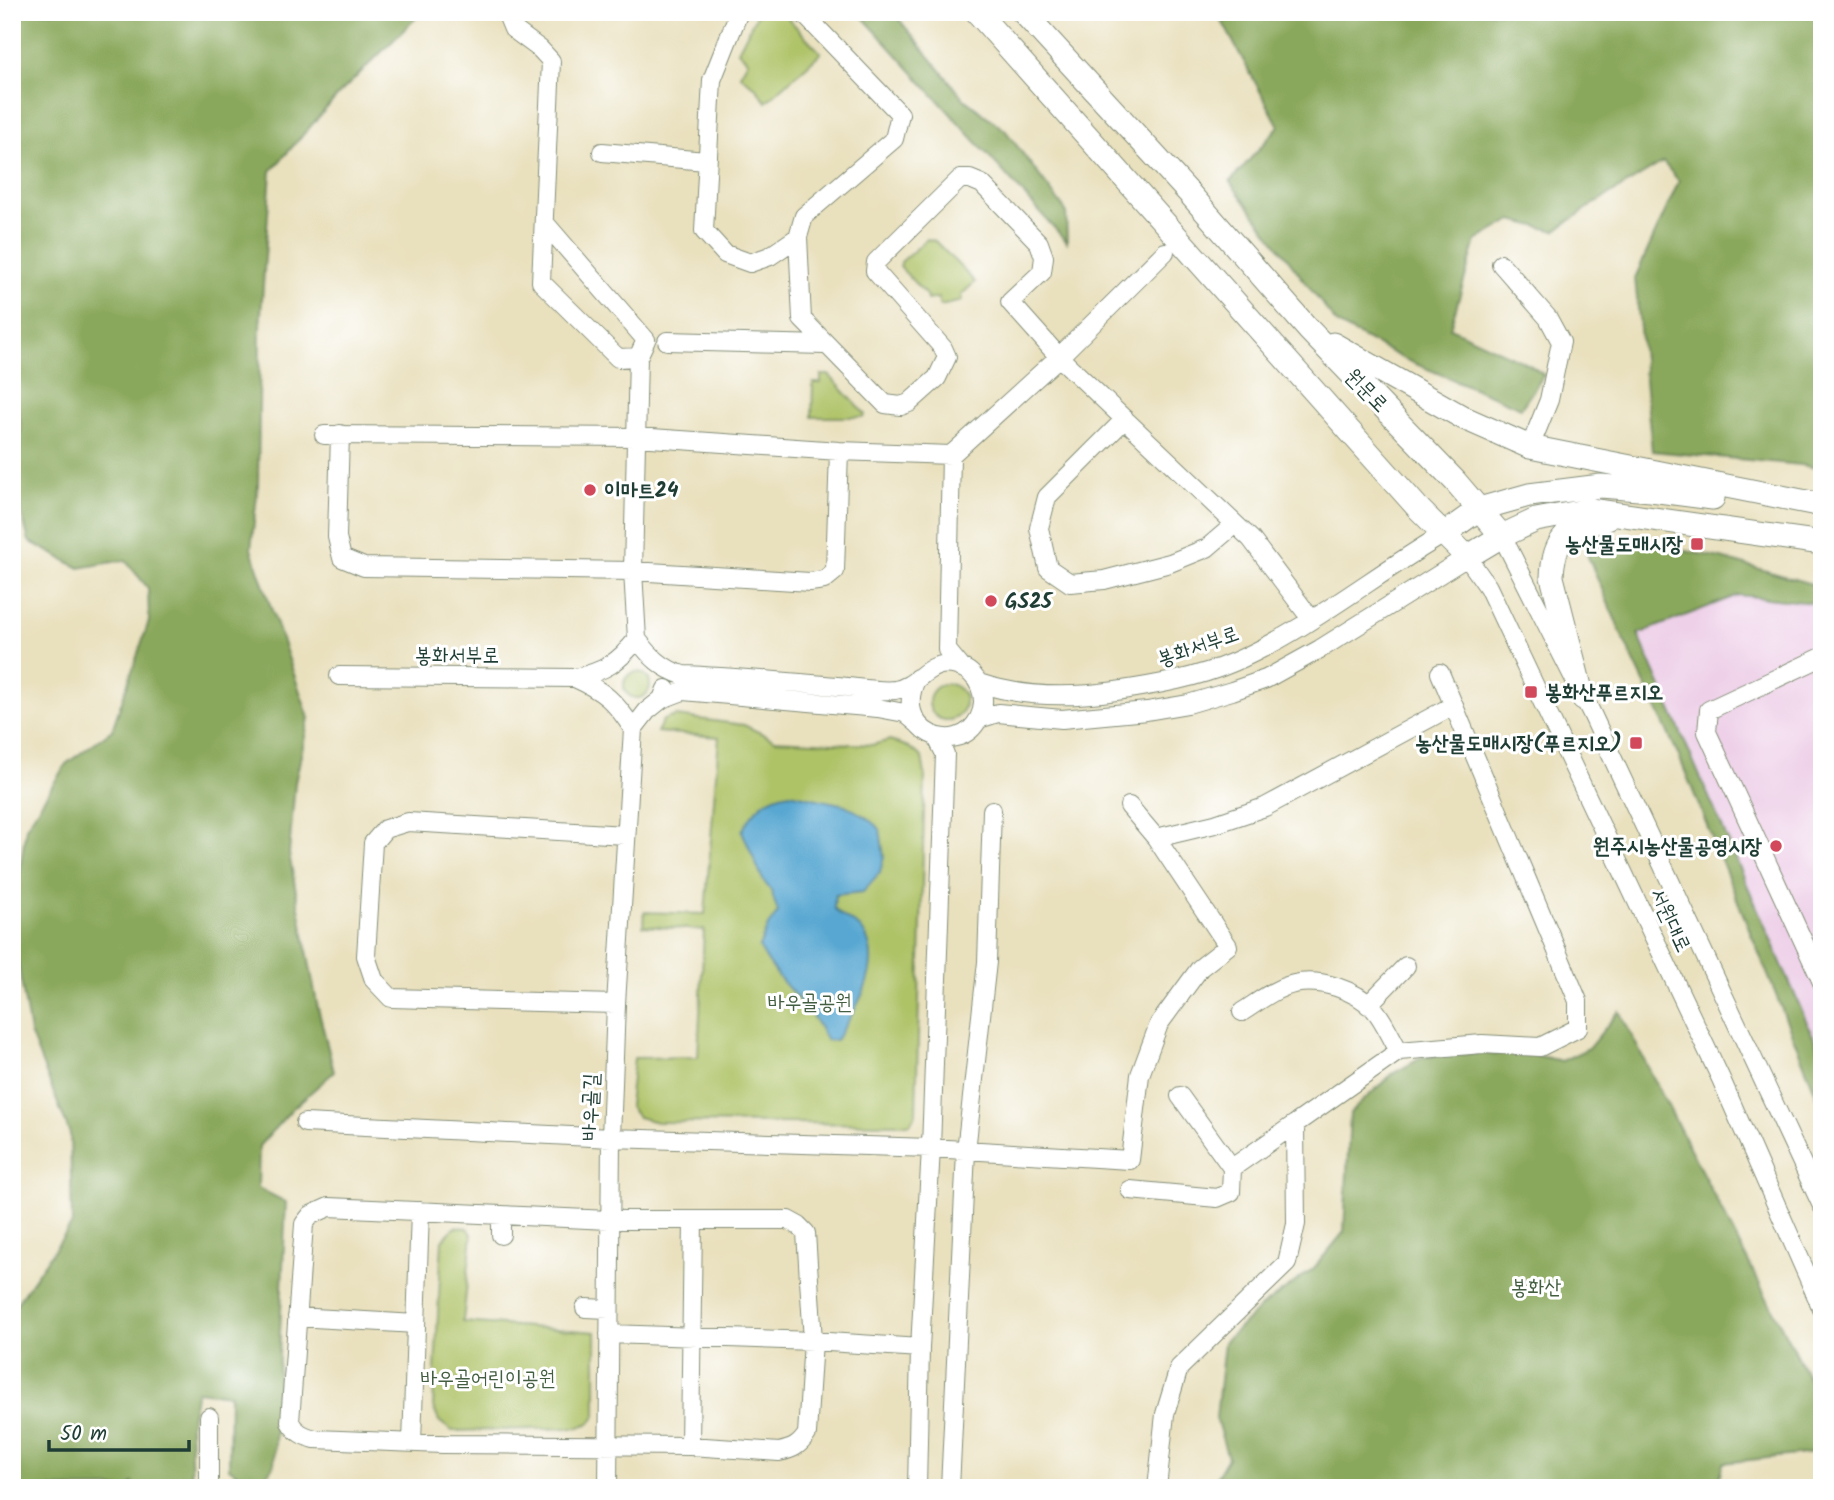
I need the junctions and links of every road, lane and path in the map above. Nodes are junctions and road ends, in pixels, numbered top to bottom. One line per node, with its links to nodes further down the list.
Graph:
1 (506, 12): 8 (street)
2 (739, 12): 7 (street)
3 (802, 12): 9 (street)
4 (977, 12): 29 (main road, 원문로)
5 (1023, 12): 14 (main road, 원문로)
6 (602, 152): 7 (street)
7 (706, 160): 9 (street)
8 (545, 223): 10 (street); 13 (street)
9 (798, 237): 16 (street)
10 (572, 252): 13 (street); 17 (street)
11 (1165, 252): 18 (street)
12 (1501, 264): 21 (street)
13 (541, 282): 17 (street)
14 (1310, 330): 21 (main road); 25 (main road, 원문로)
15 (667, 341): 16 (street)
16 (826, 345): 18 (street)
17 (638, 357): 20 (street)
18 (1059, 357): 19 (street); 23 (street)
19 (1125, 419): 28 (street); 28 (street)
20 (637, 437): 22 (street); 33 (street); 33 (street)
21 (1530, 447): 24 (main road)
22 (839, 451): 23 (street); 33 (street)
23 (951, 455): 36 (street)
24 (1822, 505)
25 (1479, 509): 26 (main road); 29 (main road); 30 (main road, 원문로)
26 (1822, 513)
27 (1643, 517): 30 (main road); 31 (main road); 46 (main road)
28 (1235, 524): 34 (street)
29 (1444, 534): 32 (main road, 원문로); 34 (street, 봉화서부로)
30 (1502, 536): 32 (main road); 46 (street, 서원대로)
31 (1822, 543)
32 (1467, 557): 51 (street); 83 (street, 서원대로)
33 (633, 572): 35 (street)
34 (1311, 619): 45 (street, 봉화서부로)
35 (637, 639): 38 (street); 39 (street)
36 (947, 650): 40 (street); 42 (street)
37 (1822, 657): 62 (street)
38 (619, 660): 39 (street); 44 (street); 48 (street)
39 (655, 660): 42 (street); 47 (street)
40 (961, 667): 42 (street); 45 (street)
41 (1440, 673): 49 (street)
42 (922, 675): 52 (street)
43 (339, 677): 44 (street, 봉화서부로)
44 (575, 678): 48 (street)
45 (979, 683): 51 (street)
46 (1583, 698): 75 (street, 서원대로)
47 (662, 699): 50 (street); 52 (street)
48 (615, 703): 50 (street); 53 (street)
49 (1454, 705): 60 (street); 66 (street)
50 (647, 711): 53 (street)
51 (979, 719): 54 (street)
52 (917, 723): 55 (street)
53 (633, 729): 59 (street, 바우골길)
54 (961, 735): 55 (street); 56 (street)
55 (936, 736): 56 (street)
56 (945, 754): 71 (street)
57 (1129, 806): 60 (street)
58 (992, 810): 72 (street)
59 (625, 835): 63 (street, 바우골길); 63 (street)
60 (1156, 838): 72 (street)
61 (1406, 966): 64 (street)
62 (1822, 982)
63 (616, 1004): 70 (street, 바우골길)
64 (1368, 1005): 65 (street); 66 (street)
65 (1242, 1012)
66 (1399, 1051): 69 (street)
67 (1180, 1096): 73 (street)
68 (304, 1123): 70 (street)
69 (1295, 1124): 73 (street); 98 (street)
70 (611, 1138): 71 (street); 78 (street, 바우골길)
71 (932, 1148): 72 (street); 89 (street)
72 (967, 1151): 97 (street)
73 (1232, 1168): 74 (street)
74 (1130, 1190)
75 (1822, 1206)
76 (420, 1211): 77 (street); 84 (street); 85 (street)
77 (501, 1215): 78 (street); 80 (street)
78 (609, 1220): 79 (street); 82 (street, 바우골길)
79 (693, 1220): 87 (street); 88 (street)
80 (501, 1235)
81 (585, 1308): 82 (street)
82 (609, 1309): 86 (street, 바우골길)
83 (1822, 1309)
84 (297, 1317): 85 (street); 91 (street)
85 (416, 1324): 91 (street)
86 (609, 1334): 87 (street); 92 (street, 바우골길)
87 (691, 1336): 88 (street); 93 (street)
88 (813, 1341): 89 (street); 93 (street)
89 (920, 1348): 96 (street)
90 (209, 1417): 94 (street)
91 (412, 1443): 92 (street)
92 (610, 1446): 93 (street); 95 (street, 바우골길)
93 (690, 1446)
94 (209, 1488)
95 (608, 1488)
96 (917, 1488)
97 (950, 1488)
98 (1157, 1488)

